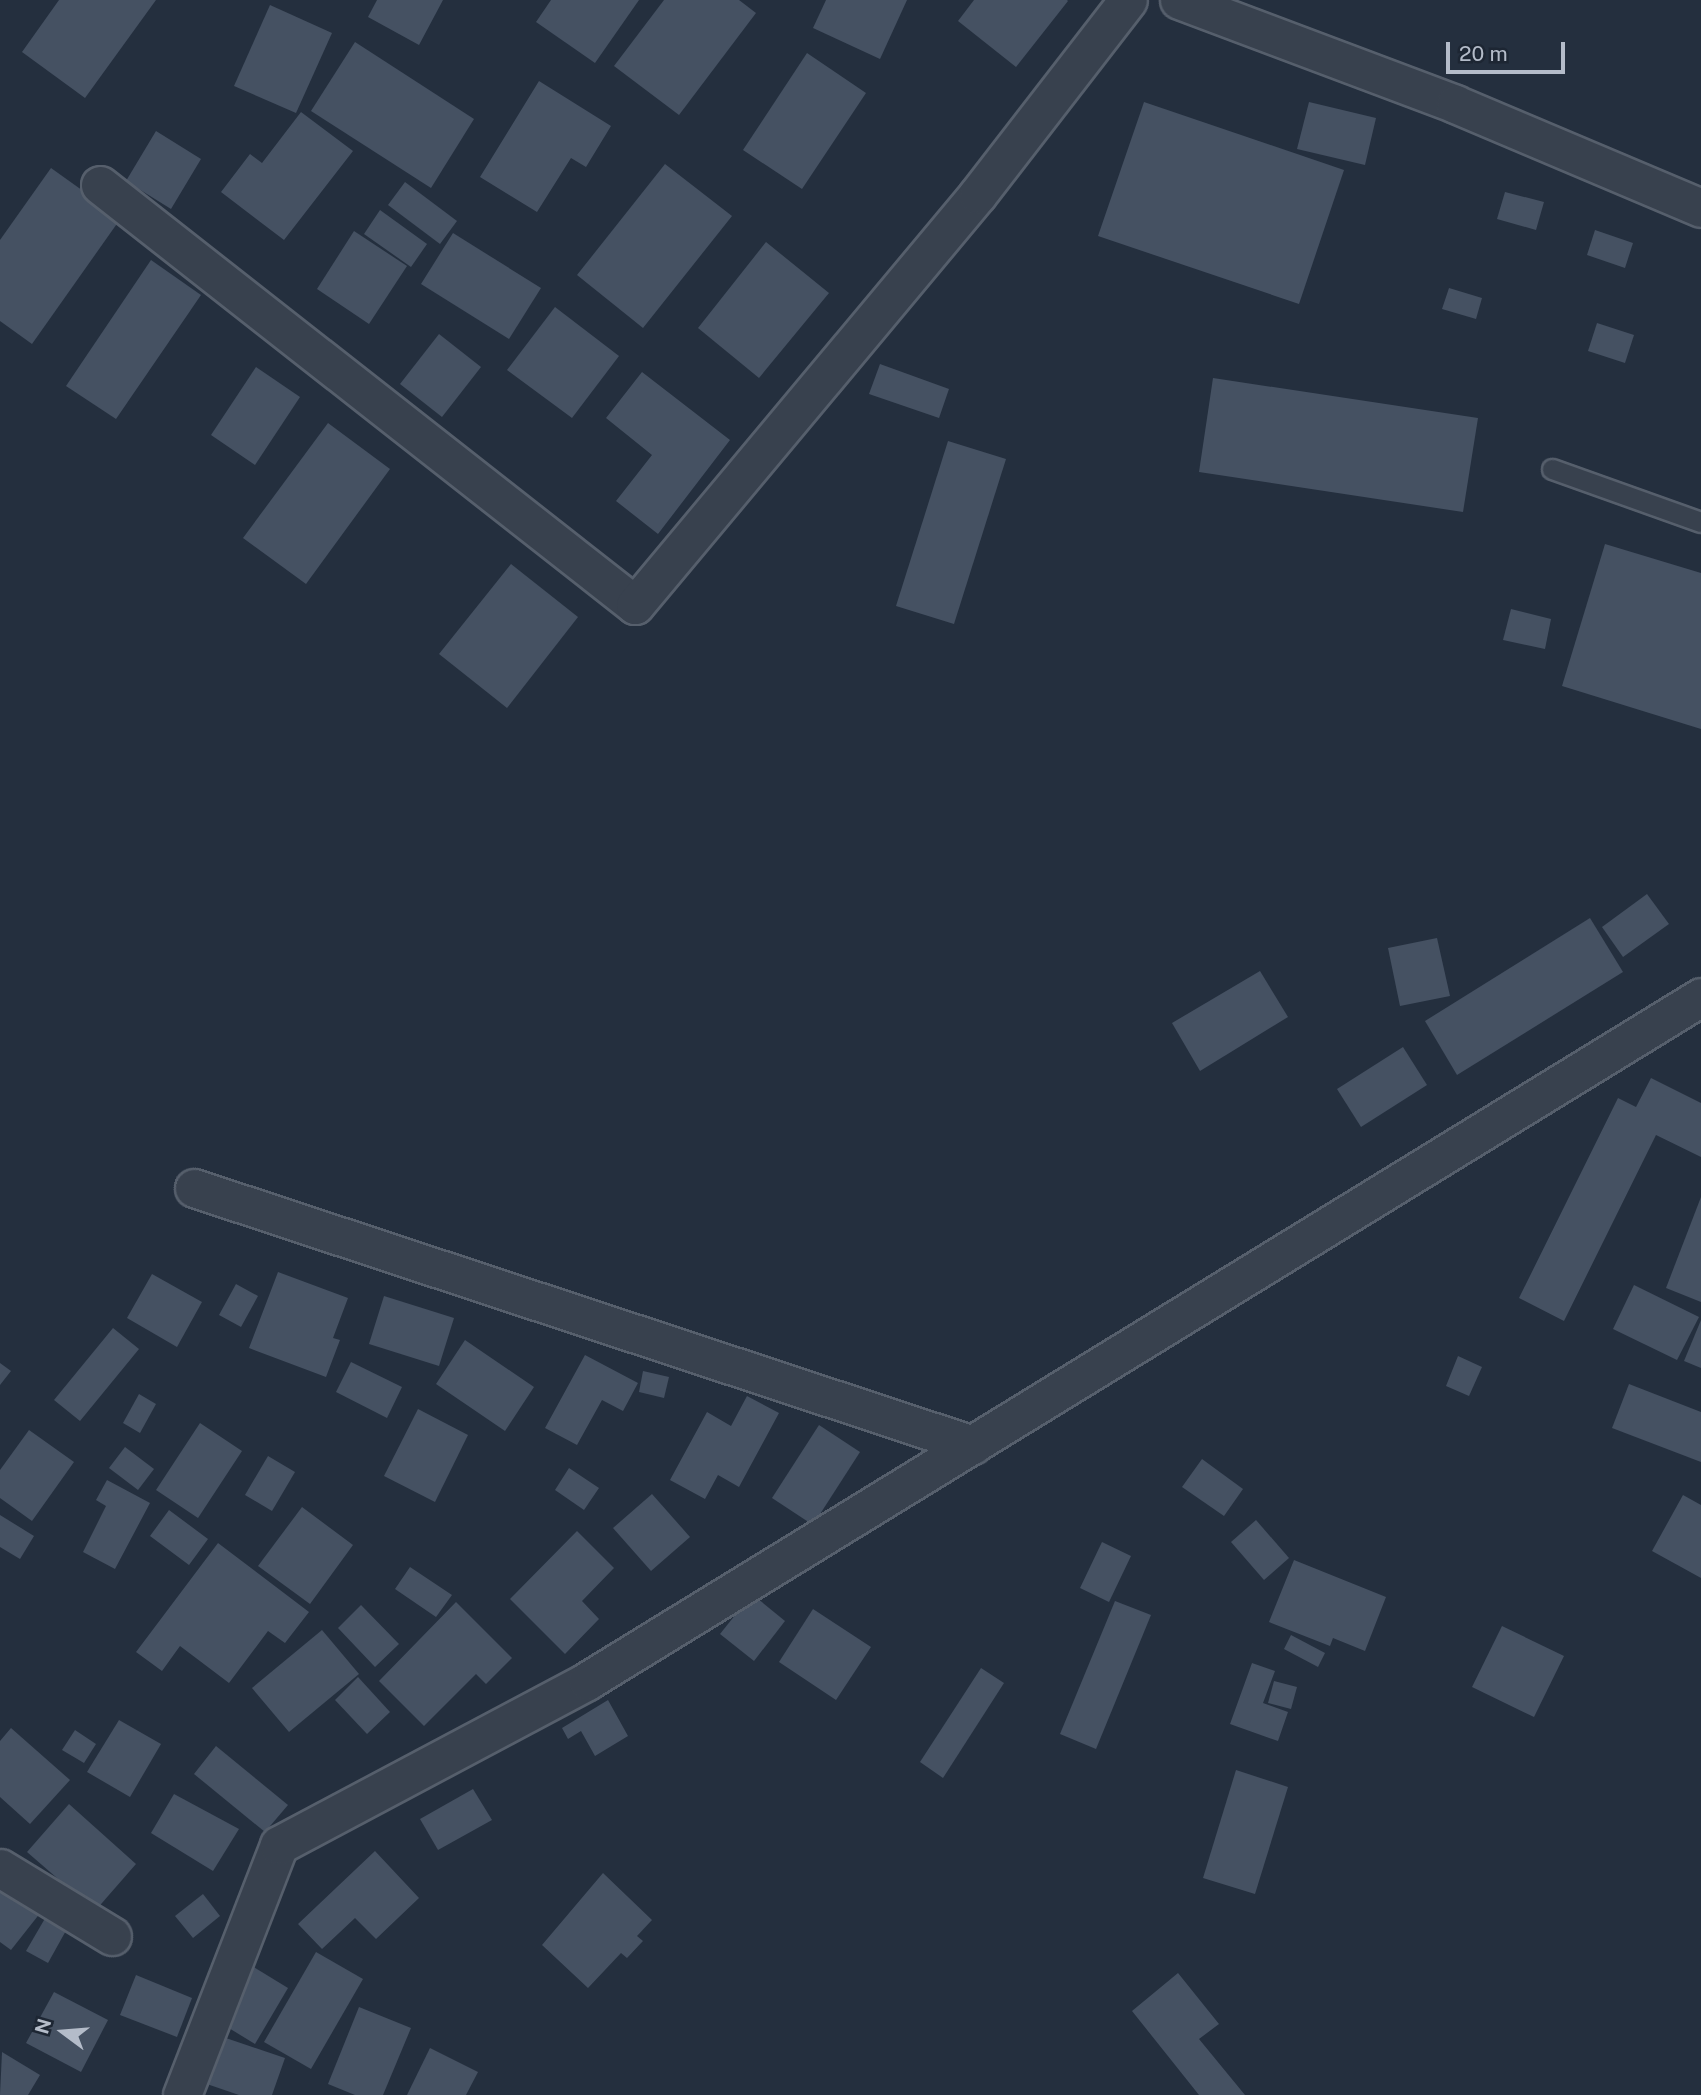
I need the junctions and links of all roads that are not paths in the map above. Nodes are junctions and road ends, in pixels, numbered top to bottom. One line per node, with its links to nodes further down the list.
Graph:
1 (1128, 0): 3 (street)
2 (1179, 0): 4 (street)
3 (100, 185)
4 (1701, 208)
5 (1552, 470): 6 (lane)
6 (1701, 522)
7 (1701, 997): 9 (street)
8 (194, 1188): 9 (street)
9 (973, 1445): 12 (street)
10 (0, 1868): 11 (street)
11 (111, 1936)
12 (182, 2095)

